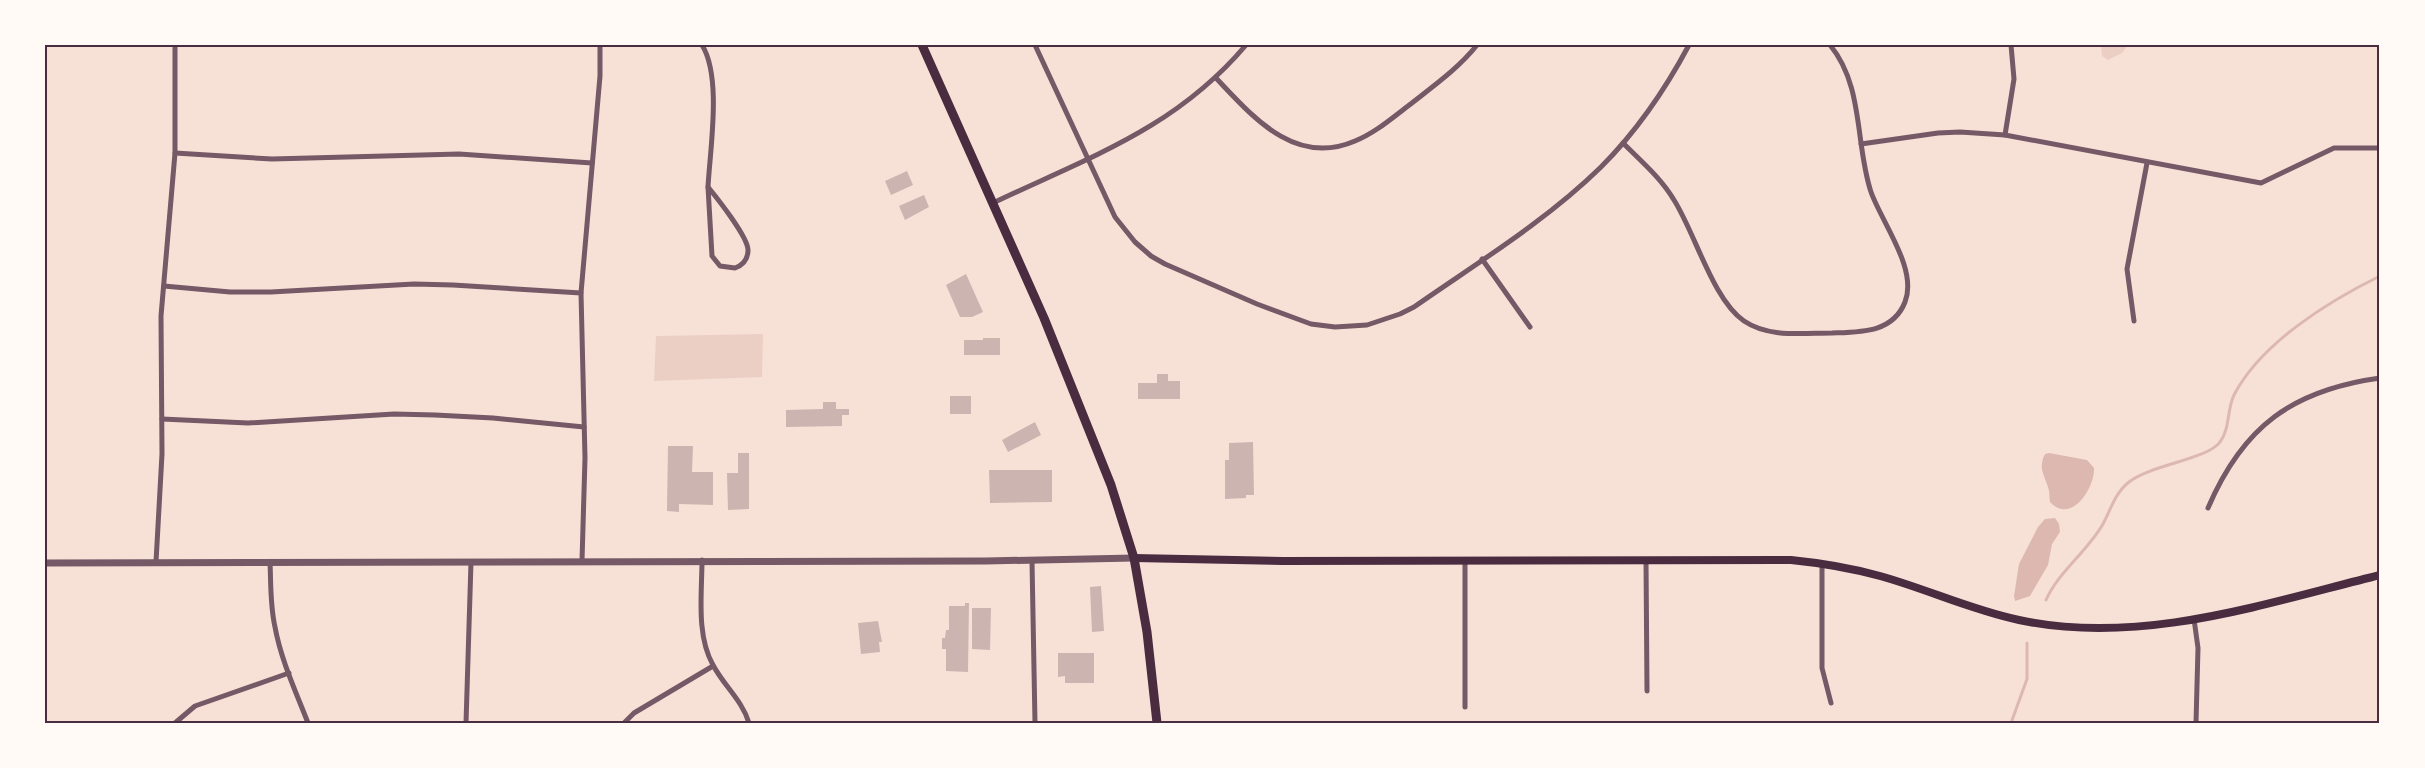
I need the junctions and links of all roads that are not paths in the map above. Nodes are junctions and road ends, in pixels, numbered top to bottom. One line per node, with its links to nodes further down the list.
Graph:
1 (175, 45): 16 (street)
2 (600, 45): 18 (street)
3 (702, 45): 20 (street)
4 (922, 45): 21 (main road)
5 (1035, 45): 17 (street)
6 (1246, 45): 11 (street)
7 (1476, 45): 11 (street)
8 (1689, 45): 13 (street)
9 (1830, 45): 14 (street)
10 (2011, 45): 12 (street)
11 (1216, 78): 17 (street)
12 (2005, 135): 14 (street); 19 (street)
13 (1623, 143): 14 (street); 22 (street)
14 (1861, 144)
15 (2380, 148): 19 (street)
16 (175, 153): 18 (street); 23 (street)
17 (1087, 160): 21 (street); 22 (street)
18 (592, 163): 24 (street)
19 (2147, 163): 25 (street)
20 (708, 187): 20 (street)
21 (993, 203): 31 (main road)
22 (1482, 259): 26 (street)
23 (164, 286): 24 (street); 28 (street)
24 (581, 293): 29 (street)
25 (2134, 321)
26 (1530, 327)
27 (2380, 378): 30 (street)
28 (162, 419): 29 (street); 38 (street)
29 (584, 427): 35 (street)
30 (2208, 508)
31 (1134, 558): 33 (main road); 36 (street); 55 (main road)
32 (702, 560): 35 (street); 36 (street); 44 (street)
33 (1465, 560): 34 (main road); 48 (street)
34 (1646, 560): 41 (main road); 46 (street)
35 (582, 561): 40 (street)
36 (1032, 561): 54 (street)
37 (45, 562): 38 (street)
38 (156, 562): 39 (street)
39 (270, 562): 40 (street); 45 (street)
40 (471, 562): 51 (street)
41 (1822, 564): 43 (main road); 47 (street)
42 (2380, 575): 43 (main road)
43 (2194, 619): 56 (street)
44 (713, 666): 52 (street); 53 (street)
45 (289, 673): 49 (street); 50 (street)
46 (1647, 691)
47 (1831, 703)
48 (1465, 707)
49 (175, 723)
50 (308, 723)
51 (466, 723)
52 (624, 723)
53 (749, 723)
54 (1035, 723)
55 (1157, 723)
56 (2196, 723)

